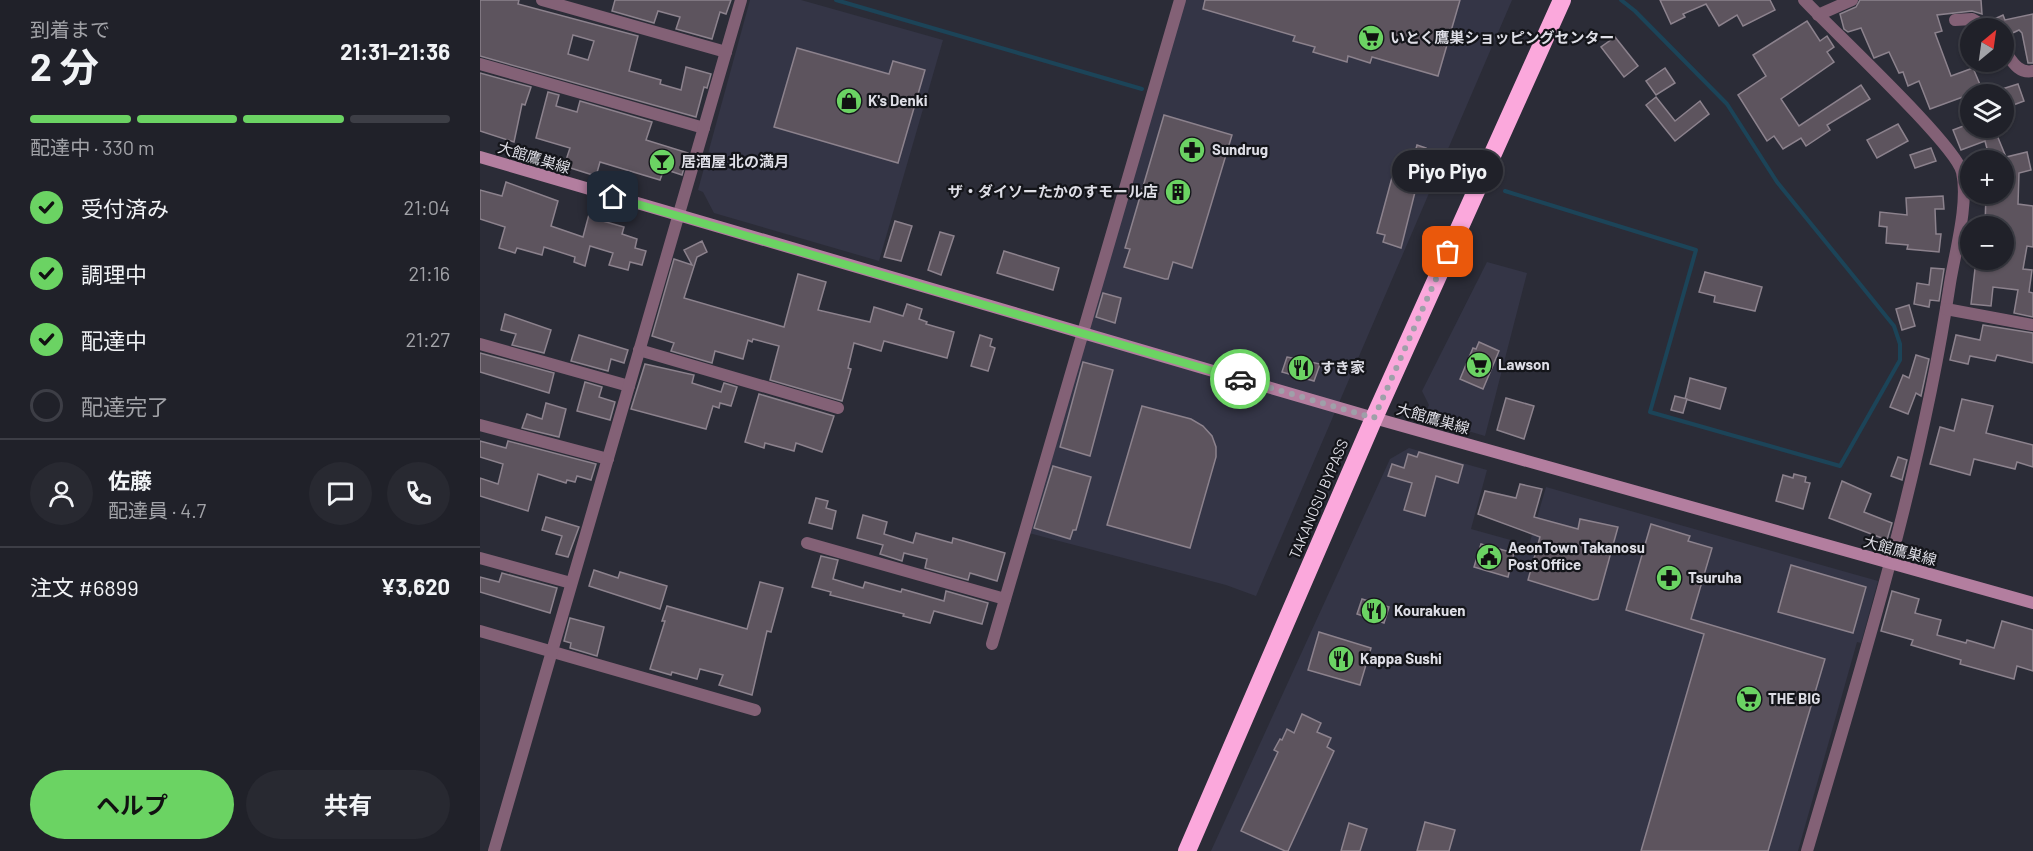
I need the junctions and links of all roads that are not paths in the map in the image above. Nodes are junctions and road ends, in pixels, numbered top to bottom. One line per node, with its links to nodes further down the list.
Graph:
1 (542, 0): 10 (street)
2 (741, 0): 10 (street)
3 (1180, 0): 19 (street)
4 (1562, 0): 24 (highway, TAKANOSU BYPASS)
5 (1804, 0): 7 (street)
6 (1852, 0): 7 (street)
7 (1818, 15): 17 (street)
8 (1955, 20): 9 (street)
9 (1960, 20)
10 (726, 52): 14 (street)
11 (480, 64): 14 (street)
12 (2014, 64): 13 (street)
13 (2033, 71)
14 (704, 128): 16 (street)
15 (480, 157): 16 (main road, 大館鷹巣線)
16 (679, 217): 19 (main road, 大館鷹巣線); 21 (street)
17 (1946, 309): 18 (street); 29 (street)
18 (2033, 325)
19 (1082, 332): 24 (main road, 大館鷹巣線); 31 (street)
20 (480, 344): 22 (street)
21 (639, 350): 22 (street); 23 (street)
22 (629, 386): 26 (street)
23 (838, 408)
24 (1374, 418): 29 (main road, 大館鷹巣線); 38 (highway, TAKANOSU BYPASS)
25 (480, 424): 26 (street)
26 (608, 459): 30 (street)
27 (807, 543): 31 (street)
28 (480, 558): 30 (street)
29 (1891, 565): 32 (main road, 大館鷹巣線); 39 (street)
30 (571, 583): 35 (street)
31 (1005, 599): 34 (street)
32 (2033, 603)
33 (480, 631): 35 (street)
34 (992, 644)
35 (551, 651): 36 (street); 37 (street)
36 (755, 710)
37 (494, 851)
38 (1187, 851)
39 (1807, 851)

